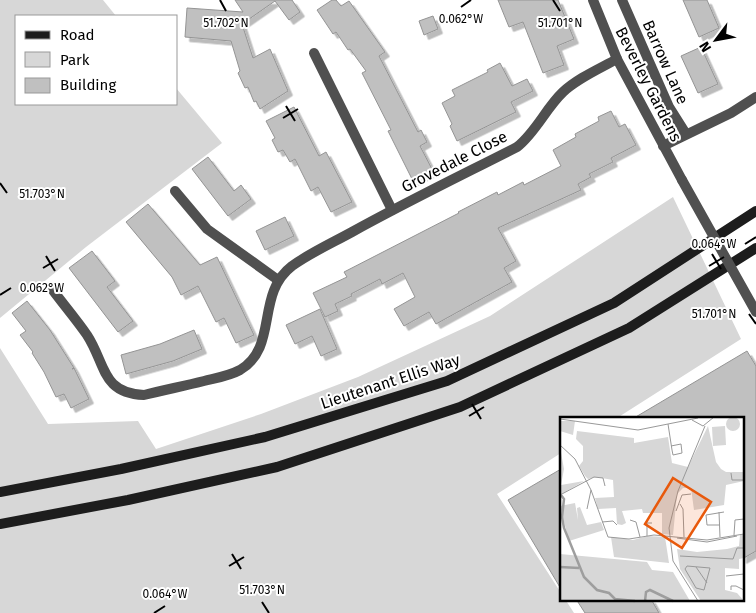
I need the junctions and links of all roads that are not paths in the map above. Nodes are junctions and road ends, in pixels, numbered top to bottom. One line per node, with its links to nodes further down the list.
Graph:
1 (593, 0): 4 (street, Beverley Gardens)
2 (622, 0): 6 (street, Barrow Lane)
3 (314, 53): 9 (street, Grovedale Close)
4 (617, 59): 7 (street, Beverley Gardens); 9 (street, Grovedale Close)
5 (756, 97): 6 (street)
6 (686, 134): 7 (street)
7 (663, 146): 14 (street, Beverley Gardens, bridge)
8 (175, 191): 12 (street)
9 (392, 210): 12 (street, Grovedale Close)
10 (756, 211): 15 (main road, Lieutenant Ellis Way)
11 (756, 248): 16 (main road)
12 (278, 280): 13 (street, Grovedale Close)
13 (52, 289)
14 (756, 312)
15 (0, 492)
16 (0, 524)

